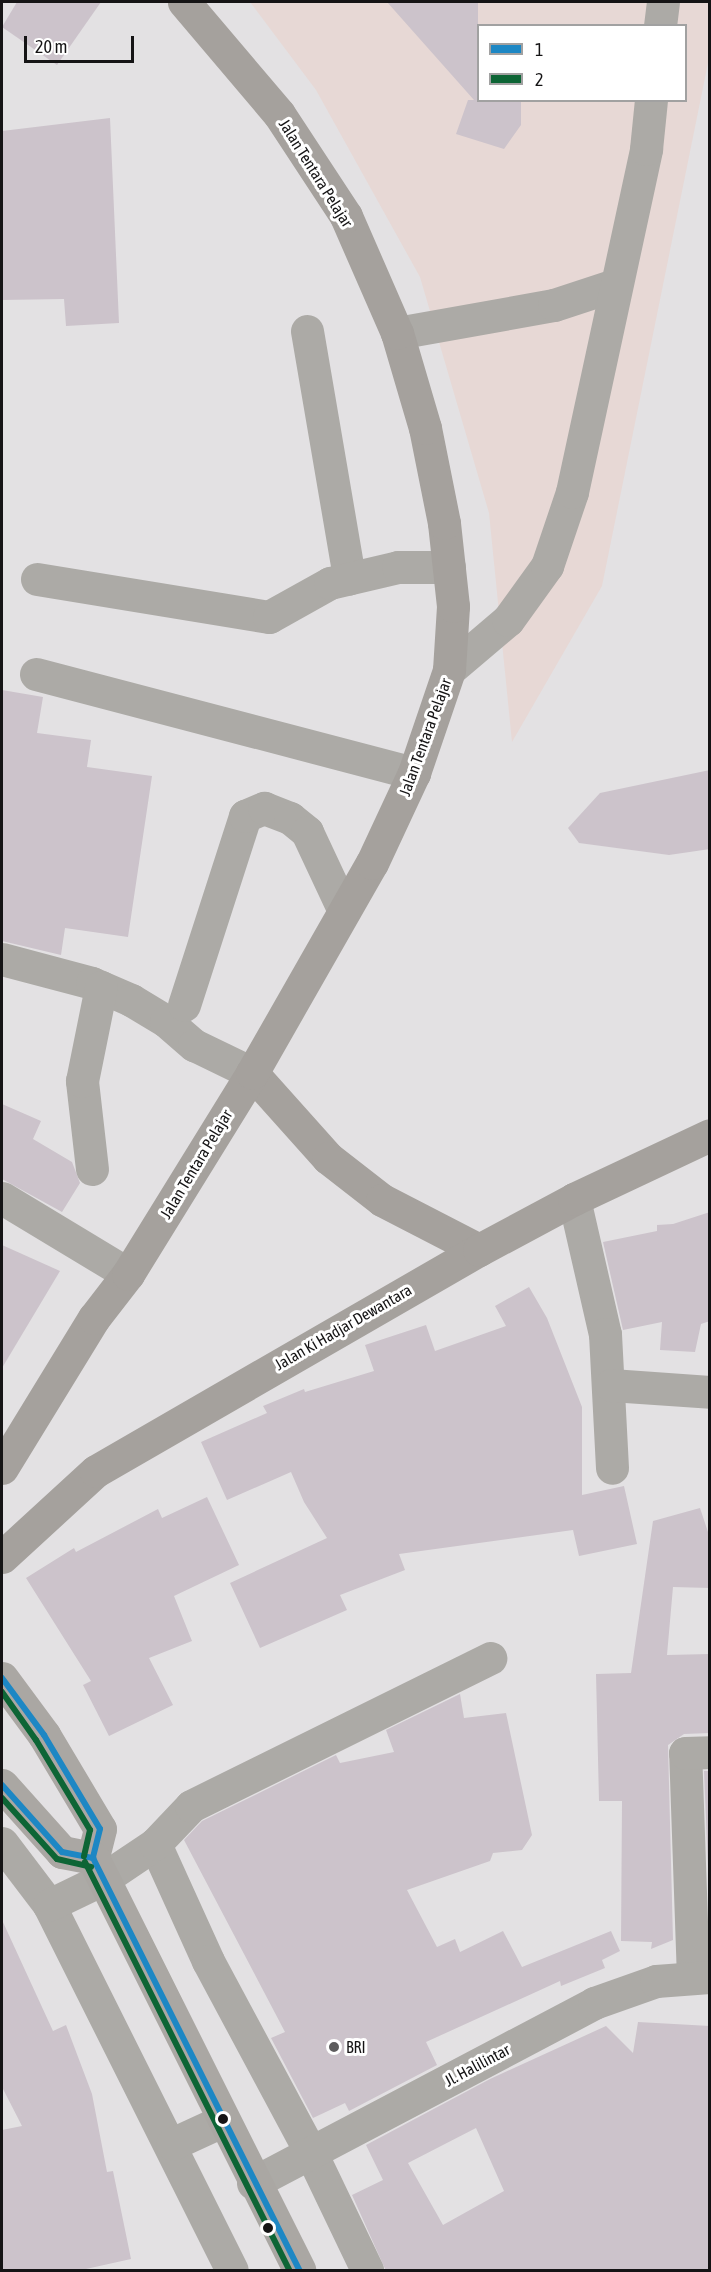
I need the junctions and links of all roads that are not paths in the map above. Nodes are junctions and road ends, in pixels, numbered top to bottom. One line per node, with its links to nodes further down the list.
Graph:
1 (184, 2): 7 (main road, Jalan Tentara Pelajar)
2 (663, 2): 3 (street)
3 (660, 24)
4 (651, 102): 5 (street)
5 (615, 285): 7 (street); 11 (street)
6 (307, 331): 9 (street)
7 (397, 333): 8 (main road, Jalan Tentara Pelajar)
8 (449, 567): 9 (street); 11 (main road, Jalan Tentara Pelajar)
9 (349, 578): 10 (street)
10 (37, 579)
11 (449, 670): 13 (main road, Jalan Tentara Pelajar)
12 (36, 674): 13 (street)
13 (414, 773): 14 (main road, Jalan Tentara Pelajar)
14 (344, 911): 17 (street); 18 (main road, Jalan Tentara Pelajar)
15 (2, 959): 16 (street)
16 (101, 987): 18 (street); 20 (street)
17 (184, 1005)
18 (252, 1073): 23 (main road); 24 (main road, Jalan Tentara Pelajar)
19 (710, 1135): 22 (main road, Jalan Ki Hadjar Dewantara)
20 (92, 1169)
21 (2, 1198): 24 (street)
22 (574, 1199): 23 (main road, Jalan Ki Hadjar Dewantara); 25 (street)
23 (479, 1250): 31 (main road, Jalan Ki Hadjar Dewantara)
24 (128, 1274): 27 (main road, Jalan Tentara Pelajar)
25 (611, 1385): 26 (street); 30 (street)
26 (710, 1392)
27 (31, 1419): 28 (street); 29 (main road, Jalan Tentara Pelajar)
28 (2, 1434)
29 (2, 1468)
30 (612, 1468)
31 (2, 1557)
32 (490, 1658): 37 (street)
33 (2, 1678): 38 (highway)
34 (710, 1752): 40 (street)
35 (2, 1785): 38 (highway)
36 (2, 1843): 39 (street)
37 (155, 1844): 38 (street); 43 (street)
38 (98, 1868): 39 (street); 41 (highway)
39 (50, 1905): 42 (street)
40 (701, 1977): 43 (street, Jl. Halilintar)
41 (222, 2121): 42 (street); 44 (highway)
42 (172, 2144): 45 (street)
43 (311, 2153): 44 (street, Jl. Halilintar); 47 (street)
44 (253, 2183): 46 (highway)
45 (232, 2271)
46 (299, 2271)
47 (367, 2271)

